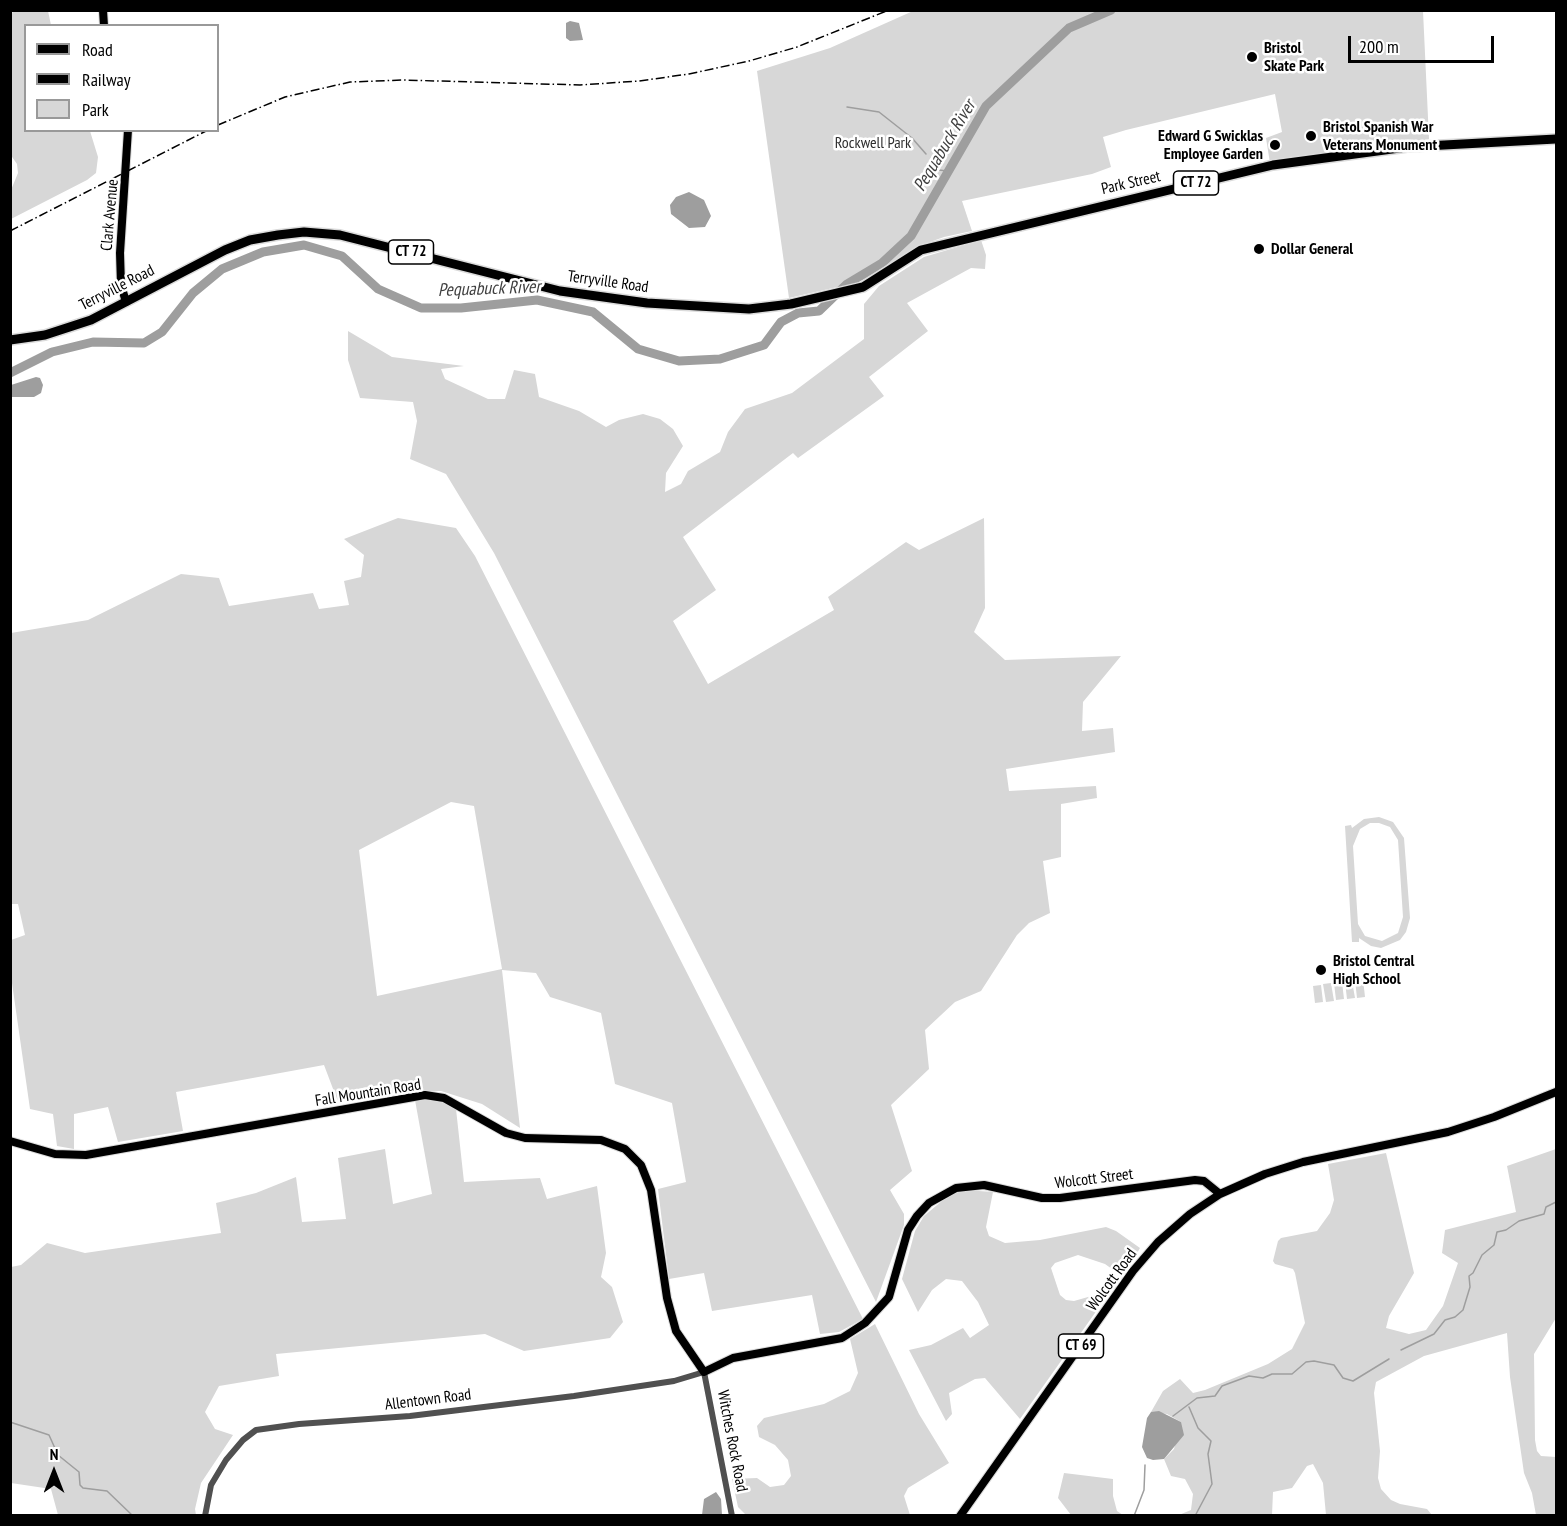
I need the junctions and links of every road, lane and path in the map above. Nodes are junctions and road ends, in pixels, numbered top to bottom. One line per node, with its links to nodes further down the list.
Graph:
1 (129, 132): 4 (main road, Clark Avenue)
2 (1557, 139): 3 (highway, Park Street / CT 72)
3 (831, 295): 4 (highway, Terryville Road / CT 72)
4 (126, 302): 5 (highway, Terryville Road / CT 72)
5 (10, 340)
6 (1557, 1092): 8 (main road, CT 69)
7 (10, 1141): 9 (main road, Fall Mountain Road)
8 (1220, 1194): 9 (main road, Wolcott Street); 12 (main road, Wolcott Road / CT 69)
9 (704, 1372): 10 (street, Allentown Road); 11 (street, Witches Rock Road)
10 (204, 1515)
11 (732, 1515)
12 (960, 1515)

